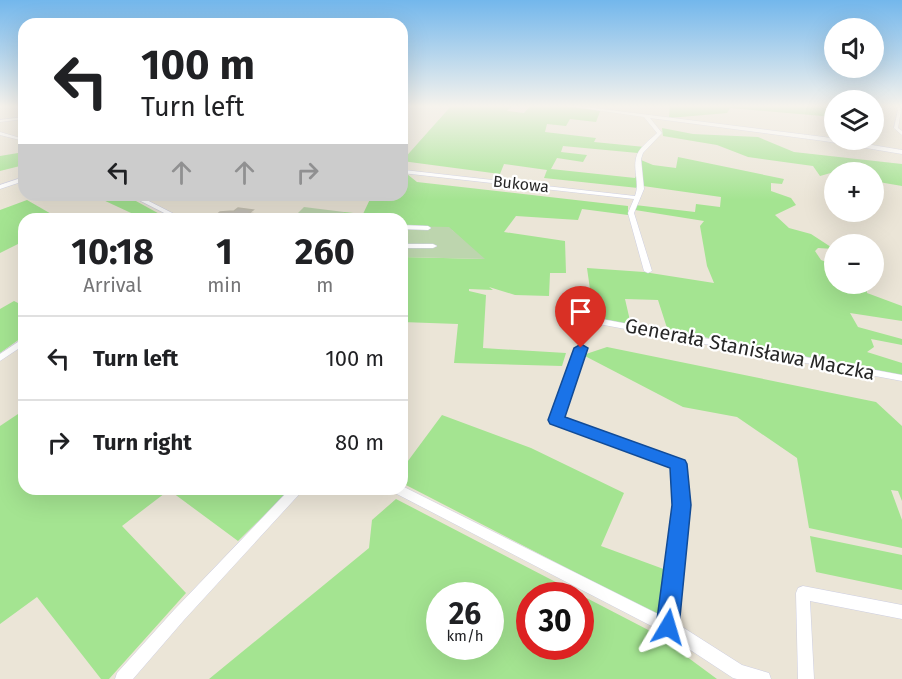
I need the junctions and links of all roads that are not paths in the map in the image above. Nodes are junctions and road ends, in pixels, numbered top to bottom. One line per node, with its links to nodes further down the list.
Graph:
1 (656, 137): 7 (street)
2 (806, 137): 3 (street)
3 (902, 152)
4 (408, 172): 7 (street, Bukowa)
5 (18, 181): 6 (street)
6 (0, 187)
7 (637, 198): 14 (street)
8 (144, 201): 9 (street)
9 (169, 213)
10 (408, 227): 11 (street)
11 (428, 228)
12 (408, 246): 13 (street)
13 (433, 246)
14 (648, 271)
15 (570, 302): 19 (street, Generała Stanisława Maczka)
16 (18, 345): 18 (street)
17 (581, 348): 23 (street)
18 (0, 358)
19 (902, 378)
20 (292, 495): 24 (street)
21 (408, 495): 23 (street)
22 (902, 612): 26 (street)
23 (668, 627): 25 (street)
24 (123, 679)
25 (763, 679)
26 (806, 679)

